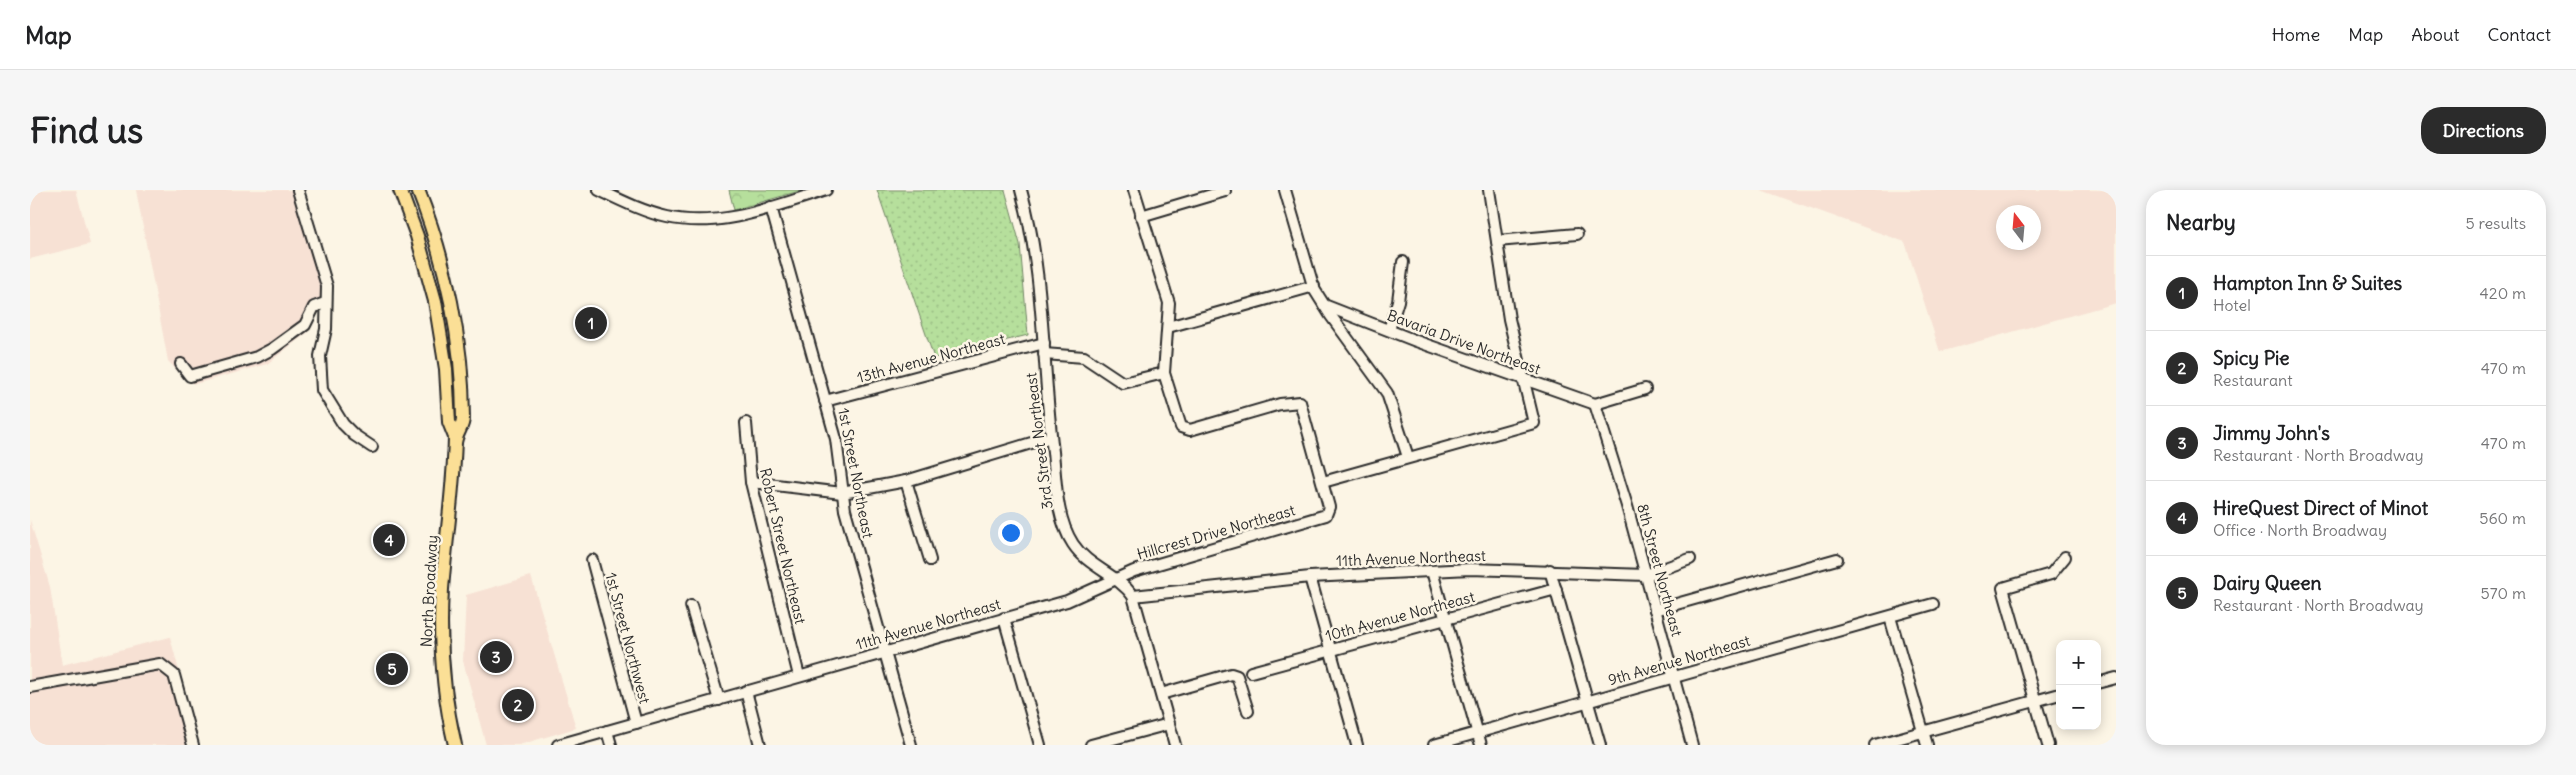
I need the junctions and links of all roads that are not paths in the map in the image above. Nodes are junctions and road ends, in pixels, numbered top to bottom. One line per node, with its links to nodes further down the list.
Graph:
1 (298, 190): 17 (street)
2 (400, 190): 29 (main road, North Broadway)
3 (418, 190): 29 (main road, North Broadway)
4 (599, 190): 11 (street)
5 (826, 190): 11 (street)
6 (1021, 190): 21 (street, 3rd Street Northeast)
7 (1134, 190): 12 (street)
8 (1285, 190): 16 (street)
9 (1489, 190): 14 (street)
10 (1225, 191): 12 (street)
11 (771, 207): 26 (street, 1st Street Northeast)
12 (1142, 216): 19 (street)
13 (1577, 234): 14 (street)
14 (1497, 241): 24 (street)
15 (1403, 262): 20 (street)
16 (1314, 286): 18 (street); 19 (street)
17 (325, 303): 22 (street); 31 (street)
18 (1324, 305): 20 (street, Bavaria Drive Northeast); 32 (street)
19 (1168, 326): 23 (street)
20 (1389, 330): 24 (street, Bavaria Drive Northeast)
21 (1044, 348): 23 (street, 13th Avenue Northeast); 26 (street, 13th Avenue Northeast); 30 (street, 3rd Street Northeast)
22 (181, 364)
23 (1164, 373): 35 (street)
24 (1523, 379): 27 (street, Bavaria Drive Northeast); 32 (street)
25 (1645, 389): 27 (street)
26 (826, 401): 36 (street, 1st Street Northeast)
27 (1595, 404): 44 (street, 8th Street Northeast)
28 (746, 423): 34 (street, Robert Street Northeast)
29 (456, 437): 76 (main road, North Broadway)
30 (1051, 437): 33 (street); 46 (street, 3rd Street Northeast)
31 (372, 447)
32 (1408, 457): 35 (street)
33 (906, 481): 36 (street); 41 (street)
34 (751, 482): 36 (street); 58 (street, Robert Street Northeast)
35 (1323, 482): 46 (street, Hillcrest Drive Northeast)
36 (842, 493): 56 (street, 1st Street Northeast)
37 (2065, 557): 67 (street)
38 (1837, 558): 51 (street)
39 (1690, 559): 44 (street, 11th Avenue Northeast)
40 (592, 560): 70 (street, 1st Street Northwest)
41 (930, 560)
42 (1550, 570): 43 (street, 11th Avenue Northeast); 44 (street, 11th Avenue Northeast); 47 (street)
43 (1432, 571): 45 (street, 11th Avenue Northeast); 54 (street)
44 (1646, 575): 51 (street, 8th Street Northeast)
45 (1310, 577): 48 (street, 11th Avenue Northeast); 55 (street)
46 (1115, 578): 48 (street, 3rd Street Northeast); 53 (street, 11th Avenue Northeast)
47 (1556, 589): 54 (street, 10th Avenue Northeast); 68 (street)
48 (1132, 596): 64 (street, 3rd Street Northeast)
49 (1933, 604): 52 (street, 9th Avenue Northeast)
50 (691, 606): 66 (street)
51 (1655, 610): 59 (street, 8th Street Northeast)
52 (1890, 617): 59 (street, 9th Avenue Northeast); 73 (street)
53 (1004, 618): 56 (street, 11th Avenue Northeast); 81 (street)
54 (1446, 619): 55 (street, 10th Avenue Northeast); 74 (street)
55 (1331, 651): 57 (street, 10th Avenue Northeast); 84 (street)
56 (884, 652): 58 (street, 11th Avenue Northeast); 80 (street, 1st Street Northeast)
57 (1251, 672)
58 (799, 676): 63 (street, 11th Avenue Northeast)
59 (1674, 678): 68 (street, 9th Avenue Northeast); 88 (street, 8th Street Northeast)
60 (2116, 678): 61 (street)
61 (2101, 682)
62 (30, 687): 75 (street)
63 (746, 691): 66 (street, 11th Avenue Northeast); 79 (street)
64 (1161, 694): 69 (street); 71 (street, 3rd Street Northeast)
65 (2056, 695): 67 (street)
66 (718, 700): 70 (street, 11th Avenue Northeast)
67 (2036, 700): 73 (street); 91 (street)
68 (1587, 703): 74 (street, 9th Avenue Northeast); 87 (street)
69 (1248, 711)
70 (636, 723): 72 (street, 11th Avenue Northeast)
71 (1169, 724): 82 (street); 83 (street, 3rd Street Northeast)
72 (607, 731): 77 (street, 11th Avenue Northeast); 78 (street)
73 (1923, 732): 89 (street); 90 (street)
74 (1478, 733): 85 (street, 9th Avenue Northeast); 86 (street)
75 (193, 745)
76 (455, 745)
77 (558, 745)
78 (611, 745)
79 (760, 745)
80 (911, 745)
81 (1040, 745)
82 (1091, 745)
83 (1175, 745)
84 (1357, 745)
85 (1434, 745)
86 (1482, 745)
87 (1600, 745)
88 (1692, 745)
89 (1875, 745)
90 (1927, 745)
91 (2048, 745)

